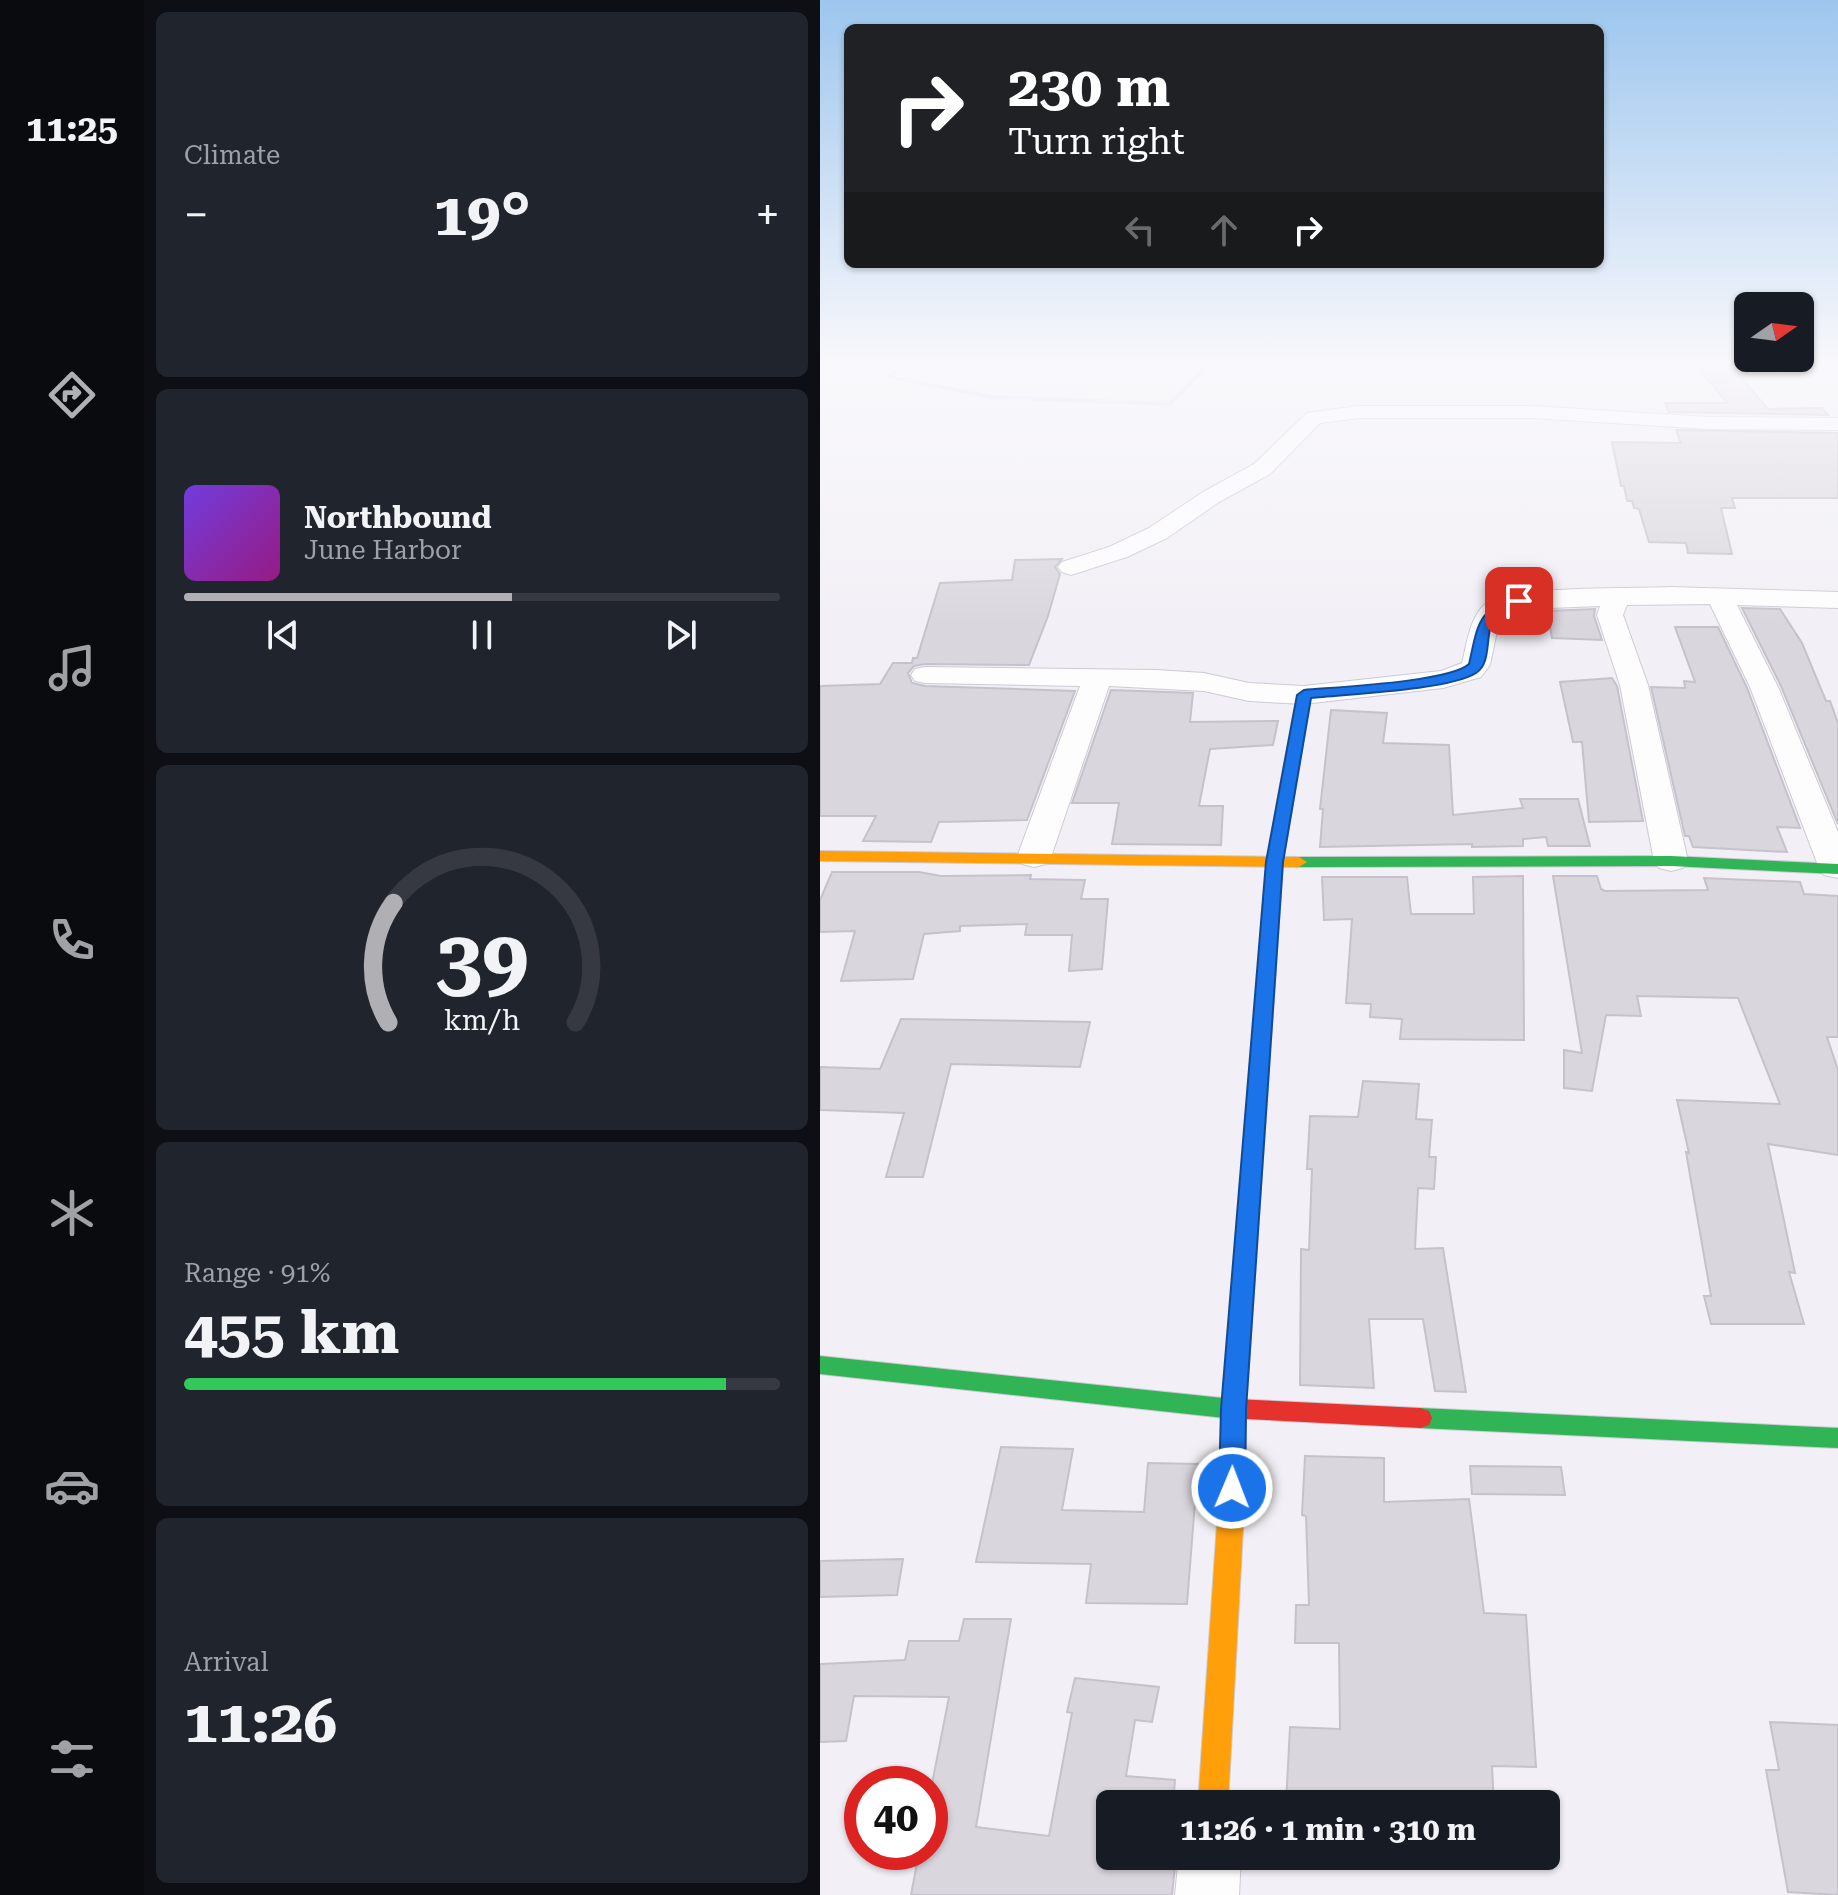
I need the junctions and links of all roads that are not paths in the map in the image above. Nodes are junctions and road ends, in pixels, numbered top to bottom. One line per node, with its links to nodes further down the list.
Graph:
1 (1283, 448): 2 (street)
2 (1071, 567)
3 (1617, 596): 4 (street); 8 (street); 11 (street)
4 (1720, 597): 5 (street); 13 (street)
5 (1838, 600)
6 (925, 675): 7 (street)
7 (1098, 676): 8 (street); 10 (street)
8 (1304, 695): 12 (street)
9 (820, 856): 10 (street)
10 (1034, 857): 12 (street)
11 (1671, 861): 12 (street); 13 (street)
12 (1275, 862): 15 (street)
13 (1837, 868)
14 (820, 1365): 15 (street)
15 (1234, 1409): 16 (street); 17 (street)
16 (1838, 1438)
17 (1214, 1790)
18 (1209, 1870): 19 (street)
19 (1207, 1895)

